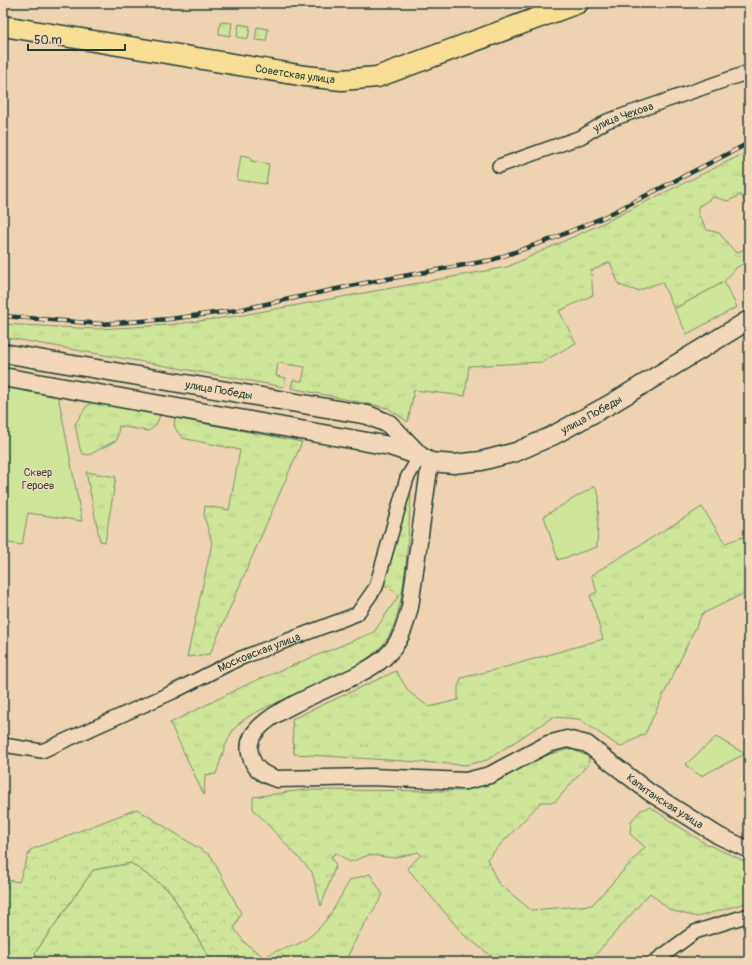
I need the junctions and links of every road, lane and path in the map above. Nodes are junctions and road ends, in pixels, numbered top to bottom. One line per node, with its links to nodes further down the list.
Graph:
1 (578, 3): 2 (main road, Советская улица)
2 (3, 26)
3 (749, 72): 4 (street, улица Чехова)
4 (499, 166)
5 (749, 320): 8 (main road, улица Победы)
6 (3, 353): 8 (main road, улица Победы)
7 (3, 377): 8 (main road, улица Победы)
8 (425, 459): 9 (street, Московская улица); 10 (street, Капитанская улица)
9 (3, 745)
10 (749, 850)
11 (749, 915): 12 (street)
12 (654, 962)

